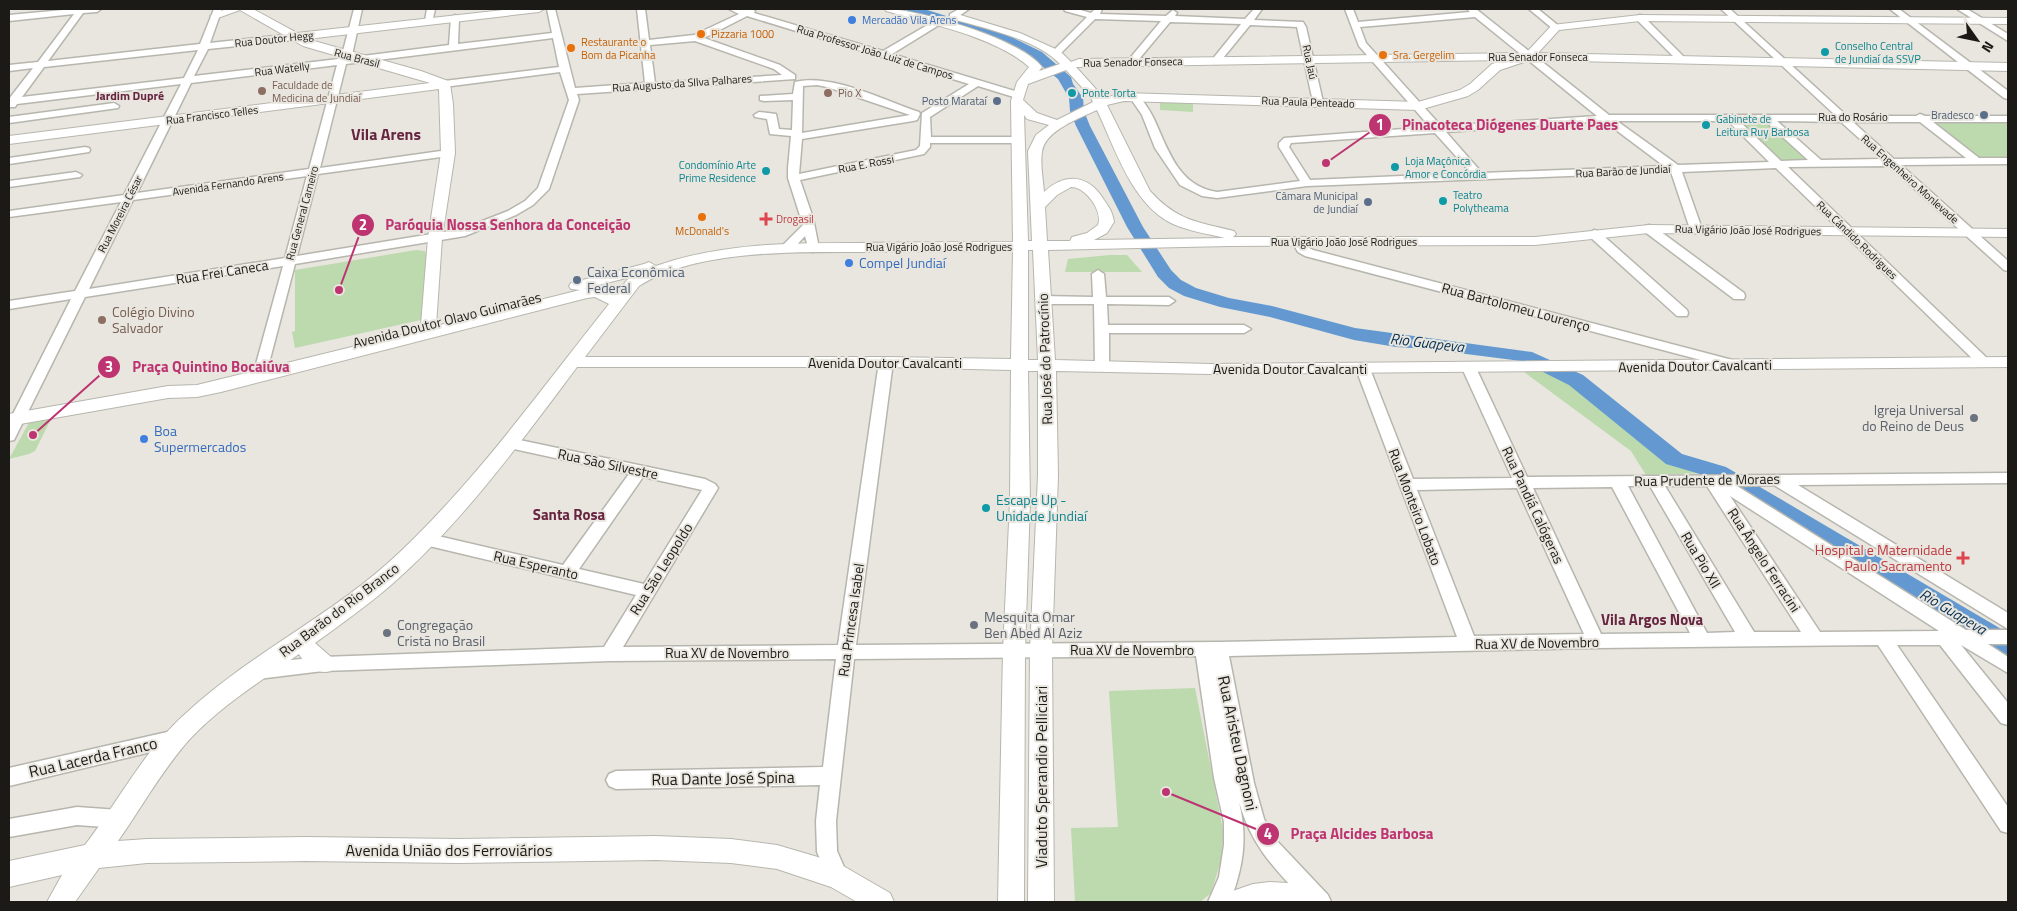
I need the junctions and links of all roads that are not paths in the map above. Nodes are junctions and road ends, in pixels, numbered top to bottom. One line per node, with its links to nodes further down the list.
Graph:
1 (97, 9): 20 (street)
2 (243, 9): 23 (main road); 42 (main road, Rua Brasil)
3 (358, 9): 40 (street, Rua General Carneiro)
4 (431, 9): 33 (street)
5 (538, 9): 21 (main road, Rua Doutor Hegg)
6 (551, 9): 41 (street)
7 (641, 9): 45 (street)
8 (733, 9): 22 (street, Rua Professor João Luiz de Campos)
9 (890, 9): 37 (main road)
10 (932, 9): 28 (main road)
11 (965, 9): 28 (street)
12 (1068, 9): 24 (street)
13 (1178, 9): 30 (street)
14 (1258, 9): 34 (street)
15 (1349, 9): 38 (street)
16 (1533, 9): 39 (street)
17 (1725, 9): 31 (street, Rua Engenheiro Monlevade)
18 (1894, 9): 32 (street)
19 (1961, 9): 35 (street)
20 (82, 10): 29 (street); 62 (street)
21 (498, 11): 26 (main road, Rua Doutor Hegg)
22 (752, 11): 43 (street); 49 (street, Rua Professor João Luiz de Campos)
23 (217, 12): 46 (street, Rua Moreira César)
24 (1097, 12): 30 (street); 48 (street)
25 (1474, 12): 38 (street); 52 (street)
26 (459, 13): 33 (main road, Rua Doutor Hegg); 47 (street)
27 (1634, 13): 31 (main road); 39 (main road); 55 (street)
28 (953, 16): 48 (main road)
29 (9, 18)
30 (1169, 18): 34 (street); 59 (street)
31 (1735, 18): 32 (main road); 60 (street, Rua Engenheiro Monlevade)
32 (1909, 20): 35 (main road); 64 (street)
33 (429, 21): 40 (main road, Rua Doutor Hegg)
34 (1248, 21): 57 (street, Rua Jaú); 58 (street)
35 (1980, 21): 36 (main road); 44 (street)
36 (2008, 21)
37 (936, 23): 49 (street); 75 (main road)
38 (1355, 25): 54 (street)
39 (1556, 27): 52 (main road)
40 (353, 30): 42 (main road, Rua Doutor Hegg); 53 (street, Rua General Carneiro)
41 (556, 35): 47 (street); 67 (street)
42 (294, 37): 46 (street, Rua Doutor Hegg); 53 (main road, Rua Brasil)
43 (696, 38): 45 (street); 70 (street)
44 (2008, 38)
45 (645, 43): 73 (street)
46 (204, 47): 62 (street, Rua Doutor Hegg); 69 (street, Rua Moreira César)
47 (453, 48): 50 (street)
48 (1056, 53): 63 (main road)
49 (885, 54): 71 (street, Rua Professor João Luiz de Campos)
50 (398, 55): 56 (street); 68 (main road)
51 (1488, 56): 52 (main road, Rua Senador Fonseca); 54 (main road, Rua Senador Fonseca); 61 (main road)
52 (1529, 56): 55 (main road, Rua Senador Fonseca); 61 (main road, Rua Paula Penteado); 90 (street)
53 (345, 58): 56 (main road, Rua Brasil); 69 (street, Rua Watelly); 80 (street, Rua General Carneiro)
54 (1375, 59): 57 (main road, Rua Senador Fonseca); 85 (street)
55 (1681, 59): 60 (main road, Rua Senador Fonseca)
56 (364, 60): 68 (main road, Rua Brasil)
57 (1309, 60): 58 (main road, Rua Senador Fonseca); 81 (street, Rua Jaú)
58 (1216, 61): 59 (main road, Rua Senador Fonseca)
59 (1131, 62): 63 (main road, Rua Senador Fonseca)
60 (1782, 62): 64 (main road, Rua Senador Fonseca); 88 (street, Rua Engenheiro Monlevade)
61 (1504, 63): 85 (main road, Rua Paula Penteado)
62 (40, 65): 66 (street, Rua Doutor Hegg); 82 (street)
63 (1065, 66): 75 (main road); 83 (main road)
64 (1969, 66): 65 (main road, Rua Senador Fonseca); 77 (street)
65 (2008, 67)
66 (9, 68)
67 (564, 69): 72 (street, Rua Francisco Telles); 74 (street)
68 (417, 74): 72 (main road, Rua Brasil)
69 (186, 80): 82 (street, Rua Watelly); 95 (street, Rua Moreira César)
70 (795, 80): 73 (street, Rua Augusto da SIlva Palhares); 78 (street); 87 (street, Rua Augusto da SIlva Palhares)
71 (977, 83): 75 (street, Rua Professor João Luiz de Campos); 87 (street)
72 (444, 84): 80 (main road, Rua Francisco Telles); 103 (main road)
73 (650, 85): 74 (street, Rua Augusto da SIlva Palhares)
74 (572, 90): 127 (street, Rua Frei Caneca)
75 (1019, 93): 96 (main road); 101 (main road, Rua José do Patrocínio)
76 (1134, 96): 81 (main road, Rua Paula Penteado); 83 (main road, Rua Paula Penteado); 116 (street, Rua Barão de Jundiaí)
77 (2008, 96)
78 (798, 97): 79 (street); 98 (street)
79 (764, 98)
80 (334, 99): 95 (main road, Rua Francisco Telles); 111 (street, Rua General Carneiro)
81 (1318, 102): 85 (main road, Rua Paula Penteado)
82 (11, 104)
83 (1098, 105): 96 (main road, Rua José do Patrocínio); 128 (main road)
84 (114, 106): 94 (street)
85 (1418, 106): 97 (street)
86 (759, 115): 98 (street)
87 (917, 116): 98 (street); 99 (street)
88 (1842, 117): 89 (street, Rua do Rosário); 92 (street, Rua do Rosário); 107 (street, Rua Engenheiro Monlevade)
89 (1920, 117): 93 (street, Rua do Rosário); 104 (street)
90 (1608, 118): 91 (street, Rua do Rosário); 97 (street, Rua do Rosário); 110 (street)
91 (1730, 118): 92 (street, Rua do Rosário); 109 (street, Rua Cândido Rodrigues)
92 (1767, 118): 108 (street)
93 (2008, 119)
94 (9, 120)
95 (168, 120): 100 (main road, Rua Francisco Telles); 117 (street, Rua Moreira César)
96 (1059, 124): 118 (main road, Rua José do Patrocínio)
97 (1439, 129): 113 (street); 116 (street, Rua do Rosário)
98 (797, 135): 114 (street)
99 (925, 138): 101 (street); 114 (street, Rua E. Rossi)
100 (9, 140)
101 (1020, 140): 130 (main road, Rua José do Patrocínio)
102 (85, 150): 105 (street)
103 (448, 153): 111 (street, Avenida Fernando Arens); 127 (main road)
104 (1975, 160): 106 (street, Rua Barão de Jundiaí); 107 (street, Rua Barão de Jundiaí)
105 (9, 161)
106 (2008, 161)
107 (1890, 162): 108 (street, Rua Barão de Jundiaí); 124 (street, Rua Engenheiro Monlevade)
108 (1818, 163): 109 (street, Rua Barão de Jundiaí)
109 (1778, 164): 110 (street, Rua Barão de Jundiaí); 123 (street, Rua Cândido Rodrigues)
110 (1676, 169): 113 (street, Rua Barão de Jundiaí); 122 (street)
111 (313, 172): 117 (street, Avenida Fernando Arens); 134 (street, Rua General Carneiro)
112 (76, 175): 115 (street)
113 (1480, 177): 116 (street, Rua Barão de Jundiaí)
114 (794, 178): 120 (street)
115 (9, 184)
116 (1310, 186)
117 (128, 197): 119 (street, Avenida Fernando Arens); 139 (street, Rua Moreira César)
118 (1037, 208): 133 (main road, Rua José do Patrocínio); 133 (main road)
119 (9, 214)
120 (808, 226): 131 (street); 132 (street)
121 (1650, 229): 122 (main road, Rua Vigário João José Rodrigues); 126 (main road, Rua Vigário João José Rodrigues); 140 (street)
122 (1696, 229): 123 (main road, Rua Vigário João José Rodrigues)
123 (1847, 231): 124 (main road, Rua Vigário João José Rodrigues); 154 (street, Rua Cândido Rodrigues)
124 (1969, 232): 125 (main road, Rua Vigário João José Rodrigues); 136 (street, Rua Engenheiro Monlevade)
125 (2008, 233)
126 (1594, 234): 129 (main road, Rua Vigário João José Rodrigues); 146 (street)
127 (435, 238): 134 (street, Rua Frei Caneca); 147 (main road)
128 (1283, 242): 129 (main road, Rua Vigário João José Rodrigues); 133 (main road, Rua Vigário João José Rodrigues)
129 (1298, 242): 161 (street, Rua Bartolomeu Lourenço)
130 (1021, 246): 132 (main road, Rua Vigário João José Rodrigues); 133 (main road, Rua Vigário João José Rodrigues); 137 (main road, Rua José do Patrocínio)
131 (787, 248): 132 (main road, Rua Vigário João José Rodrigues); 135 (main road, Rua Vigário João José Rodrigues)
132 (813, 248)
133 (1042, 253): 137 (main road); 141 (main road, Rua José do Patrocínio)
134 (289, 262): 139 (street, Rua Frei Caneca); 157 (street, Rua General Carneiro)
135 (680, 263): 144 (main road, Rua Barão do Rio Branco); 147 (main road, Avenida Doutor Olavo Guimarães)
136 (2008, 266)
137 (1020, 270): 158 (main road, Rua José do Patrocínio)
138 (1098, 274): 142 (street)
139 (79, 294): 145 (street, Rua Frei Caneca); 165 (street, Rua Moreira César)
140 (1738, 296)
141 (1042, 300): 142 (street); 159 (main road, Rua José do Patrocínio)
142 (1100, 300): 143 (street); 149 (street)
143 (1168, 301)
144 (618, 302): 148 (main road, Rua Barão do Rio Branco); 151 (main road, Avenida Doutor Olavo Guimarães)
145 (9, 304)
146 (1682, 313)
147 (428, 325): 151 (main road); 157 (main road, Avenida Doutor Olavo Guimarães)
148 (598, 327): 152 (main road, Rua Barão do Rio Branco); 156 (main road)
149 (1102, 329): 150 (street); 160 (street)
150 (1244, 329)
151 (361, 351): 164 (main road, Avenida Doutor Olavo Guimarães)
152 (571, 362): 156 (main road, Avenida Doutor Cavalcanti); 167 (main road, Rua Barão do Rio Branco)
153 (886, 362): 156 (main road, Avenida Doutor Cavalcanti); 158 (main road, Avenida Doutor Cavalcanti); 193 (street, Rua Princesa Isabel)
154 (1984, 362): 155 (main road, Avenida Doutor Cavalcanti); 161 (main road, Avenida Doutor Cavalcanti)
155 (2008, 362)
156 (589, 363)
157 (263, 364): 164 (main road, Avenida Doutor Olavo Guimarães)
158 (1019, 364): 159 (main road, Avenida Doutor Cavalcanti); 195 (main road, Rua José do Patrocínio)
159 (1048, 364): 160 (main road, Avenida Doutor Cavalcanti); 192 (main road, Rua José do Patrocínio)
160 (1102, 365): 163 (main road, Avenida Doutor Cavalcanti)
161 (1738, 366): 162 (main road, Avenida Doutor Cavalcanti)
162 (1469, 368): 163 (main road, Avenida Doutor Cavalcanti); 174 (street, Rua Pandiá Calógeras)
163 (1363, 369): 176 (street, Rua Monteiro Lobato)
164 (168, 392): 165 (main road, Avenida Doutor Olavo Guimarães)
165 (14, 419): 166 (street)
166 (9, 436)
167 (510, 443): 168 (street, Rua São Silvestre); 177 (main road, Rua Barão do Rio Branco)
168 (639, 471): 175 (street, Rua São Silvestre); 178 (street)
169 (2008, 478): 170 (street, Rua Prudente de Moraes)
170 (1769, 479): 172 (street, Rua Prudente de Moraes); 180 (street)
171 (1654, 480): 172 (street, Rua Prudente de Moraes); 173 (street, Rua Prudente de Moraes); 186 (street, Rua Pio XII)
172 (1719, 480): 184 (street); 187 (street, Rua Ângelo Ferracini)
173 (1617, 481): 174 (street, Rua Prudente de Moraes); 189 (street)
174 (1522, 483): 176 (street, Rua Prudente de Moraes); 188 (street, Rua Pandiá Calógeras)
175 (705, 485): 179 (street, Rua São Leopoldo)
176 (1406, 485): 190 (street, Rua Monteiro Lobato)
177 (425, 539): 178 (street, Rua Esperanto); 182 (main road, Rua Barão do Rio Branco)
178 (567, 572): 179 (street, Rua Esperanto)
179 (647, 590): 194 (street, Rua São Leopoldo)
180 (2008, 622)
181 (2008, 637): 184 (street, Rua XV de Novembro)
182 (304, 638): 196 (main road); 198 (main road, Rua Barão do Rio Branco)
183 (1945, 638): 184 (street, Rua XV de Novembro); 185 (street, Rua XV de Novembro); 200 (street)
184 (1970, 638): 197 (street)
185 (1883, 639): 187 (street, Rua XV de Novembro); 206 (street)
186 (1749, 640): 187 (street, Rua XV de Novembro); 189 (street, Rua XV de Novembro)
187 (1816, 640)
188 (1596, 641): 189 (street, Rua XV de Novembro); 190 (street, Rua XV de Novembro)
189 (1703, 641)
190 (1469, 645): 191 (street, Rua XV de Novembro)
191 (1211, 649): 192 (street, Rua XV de Novembro); 215 (street, Rua Aristeu Dagnoni); 218 (street, Rua Aristeu Dagnoni)
192 (1041, 651): 195 (street, Rua XV de Novembro); 199 (main road, Viaduto Sperandio Pelliciari)
193 (846, 652): 194 (street, Rua XV de Novembro); 195 (street, Rua XV de Novembro); 202 (street, Rua Princesa Isabel)
194 (609, 654): 196 (street, Rua XV de Novembro)
195 (1014, 662): 213 (main road, Viaduto Sperandio Pelliciari)
196 (323, 664): 198 (street, Rua XV de Novembro)
197 (2008, 666)
198 (257, 671): 201 (main road, Rua Barão do Rio Branco)
199 (1042, 680): 214 (main road, Viaduto Sperandio Pelliciari)
200 (2008, 717)
201 (176, 738): 203 (street, Rua Lacerda Franco); 205 (main road, Rua Barão do Rio Branco)
202 (830, 776): 204 (street, Rua Dante José Spina); 210 (street, Rua Princesa Isabel)
203 (9, 777)
204 (616, 780)
205 (119, 819): 207 (street); 208 (main road, Rua Barão do Rio Branco)
206 (2008, 824)
207 (9, 828)
208 (92, 856): 209 (main road, Avenida União dos Ferroviários); 210 (main road, Avenida União dos Ferroviários); 211 (main road, Rua Barão do Rio Branco)
209 (9, 874)
210 (838, 876): 212 (main road, Avenida União dos Ferroviários)
211 (60, 902)
212 (881, 902)
213 (1011, 902)
214 (1041, 902)
215 (1219, 902)
216 (1236, 902): 217 (main road)
217 (1305, 902)
218 (1320, 902)

